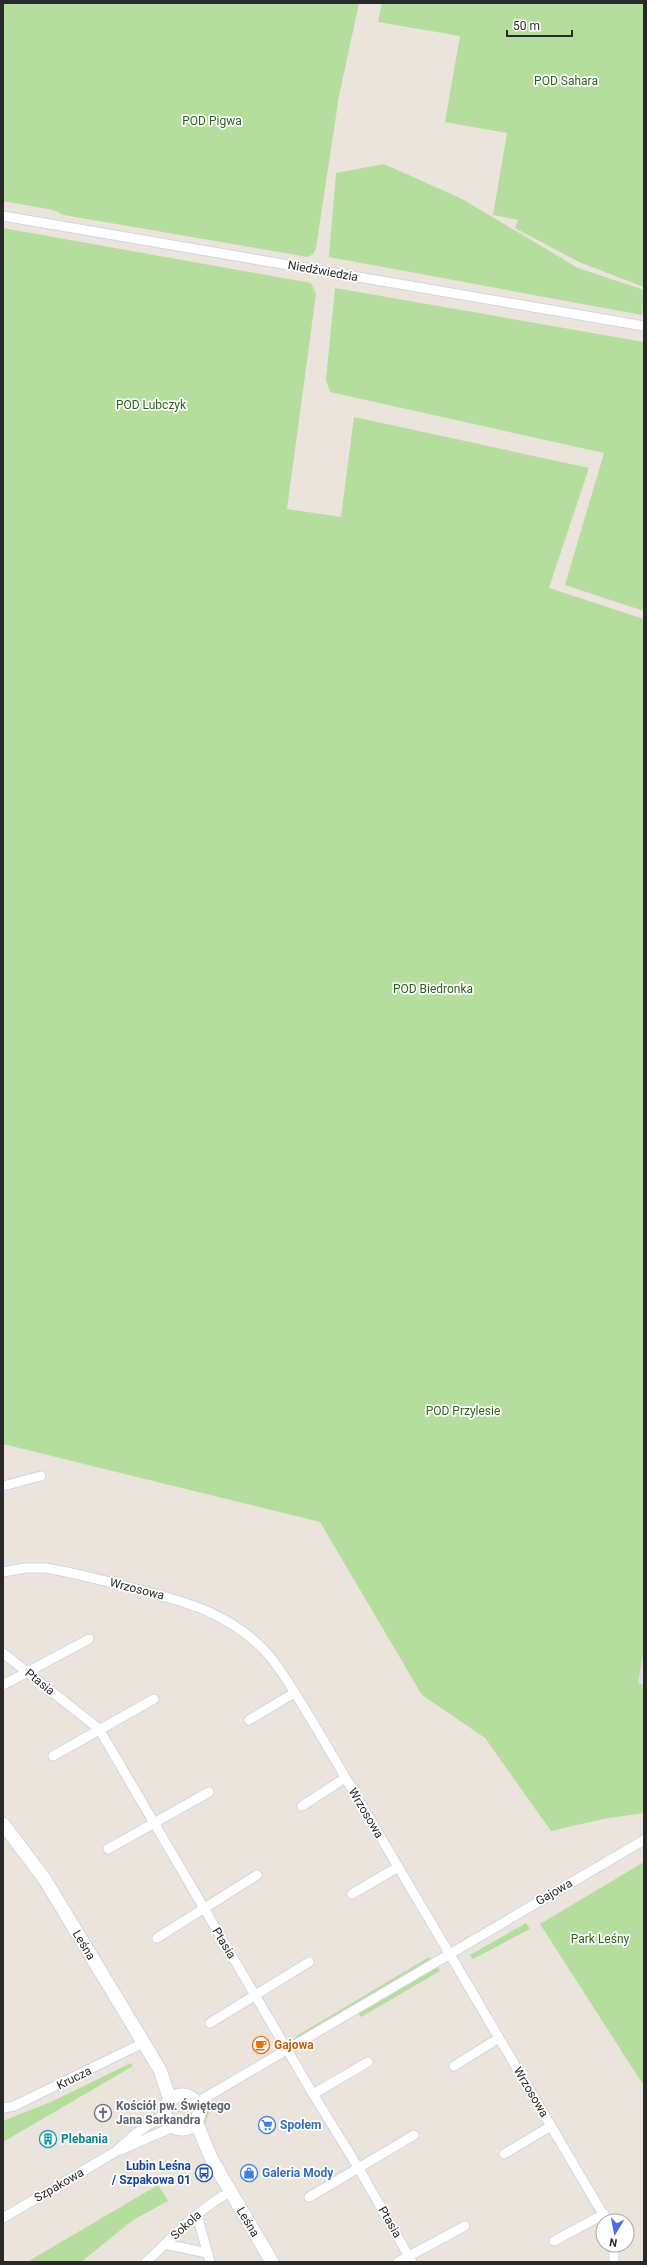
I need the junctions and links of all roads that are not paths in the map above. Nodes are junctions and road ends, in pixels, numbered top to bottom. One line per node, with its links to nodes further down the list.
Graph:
1 (3, 216): 2 (street, Niedźwiedzia)
2 (644, 326)
3 (41, 1476): 4 (street)
4 (3, 1486)
5 (3, 1572): 10 (street, Wrzosowa)
6 (89, 1639): 8 (street)
7 (3, 1653): 8 (street, Ptasia)
8 (26, 1671): 9 (street); 13 (street, Ptasia)
9 (3, 1685)
10 (294, 1693): 12 (street); 15 (street, Wrzosowa)
11 (154, 1699): 13 (street)
12 (249, 1720)
13 (99, 1729): 14 (street); 18 (street, Ptasia)
14 (53, 1756)
15 (345, 1778): 17 (street); 22 (street, Wrzosowa)
16 (209, 1792): 18 (street)
17 (302, 1806)
18 (154, 1823): 21 (street); 25 (street, Ptasia)
19 (3, 1824): 32 (street, Leśna)
20 (644, 1840): 27 (street, Gajowa)
21 (108, 1849)
22 (398, 1867): 24 (street); 27 (street, Wrzosowa)
23 (257, 1875): 25 (street)
24 (352, 1894)
25 (203, 1909): 26 (street); 29 (street, Ptasia)
26 (157, 1938)
27 (449, 1954): 31 (street, Wrzosowa); 33 (street, Gajowa)
28 (309, 1962): 29 (street)
29 (255, 1996): 30 (street); 33 (street, Ptasia)
30 (210, 2023)
31 (499, 2038): 35 (street); 42 (street, Wrzosowa)
32 (143, 2043): 37 (street, Leśna); 39 (street, Krucza)
33 (288, 2050): 36 (street, Ptasia); 38 (street, Gajowa)
34 (368, 2062): 36 (street)
35 (454, 2066)
36 (313, 2094): 46 (street, Ptasia)
37 (176, 2098): 38 (street); 40 (street)
38 (196, 2103): 41 (street)
39 (3, 2108)
40 (165, 2114): 41 (street); 44 (street, Szpakowa)
41 (185, 2126): 44 (street, Szpakowa); 47 (street, Leśna)
42 (551, 2126): 45 (street); 49 (street, Wrzosowa)
43 (414, 2135): 46 (street)
44 (115, 2152): 51 (street, Szpakowa)
45 (504, 2154)
46 (358, 2167): 48 (street); 57 (street, Ptasia)
47 (230, 2192): 50 (street, Sokola); 59 (street, Leśna)
48 (309, 2197)
49 (602, 2213)
50 (196, 2215): 55 (street, Sokola); 56 (street)
51 (3, 2218)
52 (595, 2223): 54 (street)
53 (465, 2226): 57 (street)
54 (554, 2241)
55 (165, 2244): 56 (street); 58 (street, Sokola)
56 (209, 2258)
57 (410, 2258): 60 (street)
58 (146, 2262)
59 (272, 2262)
60 (398, 2262)

